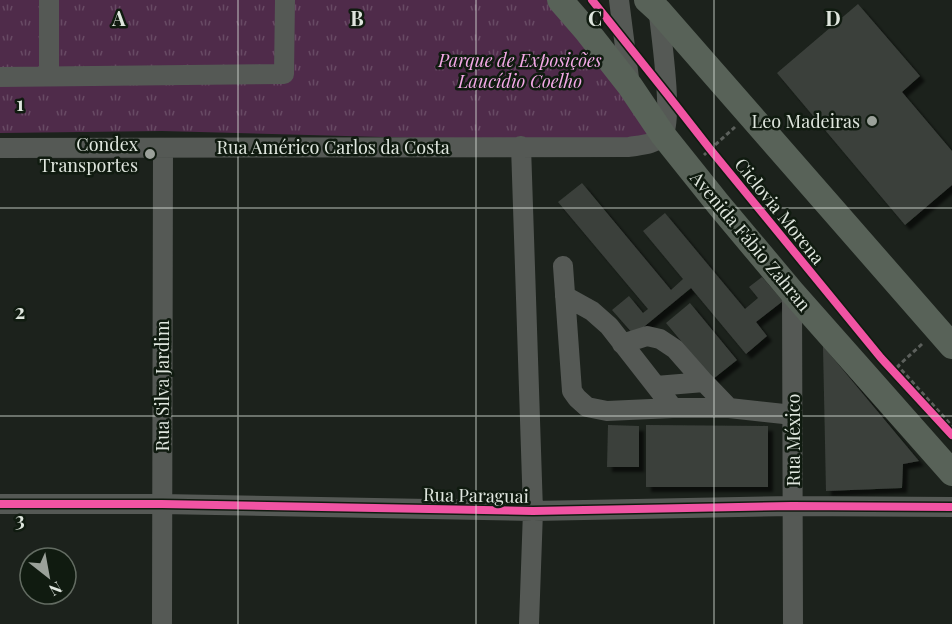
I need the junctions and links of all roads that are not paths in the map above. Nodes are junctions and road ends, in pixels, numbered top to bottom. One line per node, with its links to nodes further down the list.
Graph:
1 (49, 0): 6 (street)
2 (285, 0): 6 (street)
3 (560, 0): 8 (main road, Avenida Fábio Zahran)
4 (619, 0): 8 (street)
5 (654, 4): 9 (street); 16 (main road)
6 (49, 76): 7 (street)
7 (0, 77)
8 (630, 86): 9 (main road, Avenida Fábio Zahran)
9 (663, 135): 10 (street, Rua Américo Carlos da Costa); 14 (main road, Avenida Fábio Zahran)
10 (521, 146): 12 (street, Rua Américo Carlos da Costa); 28 (street)
11 (0, 148): 12 (street, Rua Américo Carlos da Costa)
12 (163, 148): 25 (street, Rua Silva Jardim)
13 (563, 266): 15 (street)
14 (792, 292): 22 (street, Rua México); 23 (main road, Avenida Fábio Zahran)
15 (565, 296): 17 (street); 20 (street)
16 (945, 338)
17 (622, 344): 18 (street); 19 (street)
18 (704, 382): 19 (street); 21 (street)
19 (656, 387): 20 (street)
20 (673, 408): 21 (street)
21 (729, 408): 22 (street)
22 (793, 415): 26 (street, Rua México)
23 (952, 473)
24 (0, 504): 25 (street, Rua Paraguai)
25 (162, 504): 28 (street, Rua Paraguai); 29 (street, Rua Silva Jardim)
26 (792, 506): 27 (street, Rua Paraguai); 28 (street, Rua Paraguai); 31 (street, Rua México)
27 (952, 507)
28 (532, 511): 30 (street)
29 (162, 624)
30 (529, 624)
31 (792, 624)

